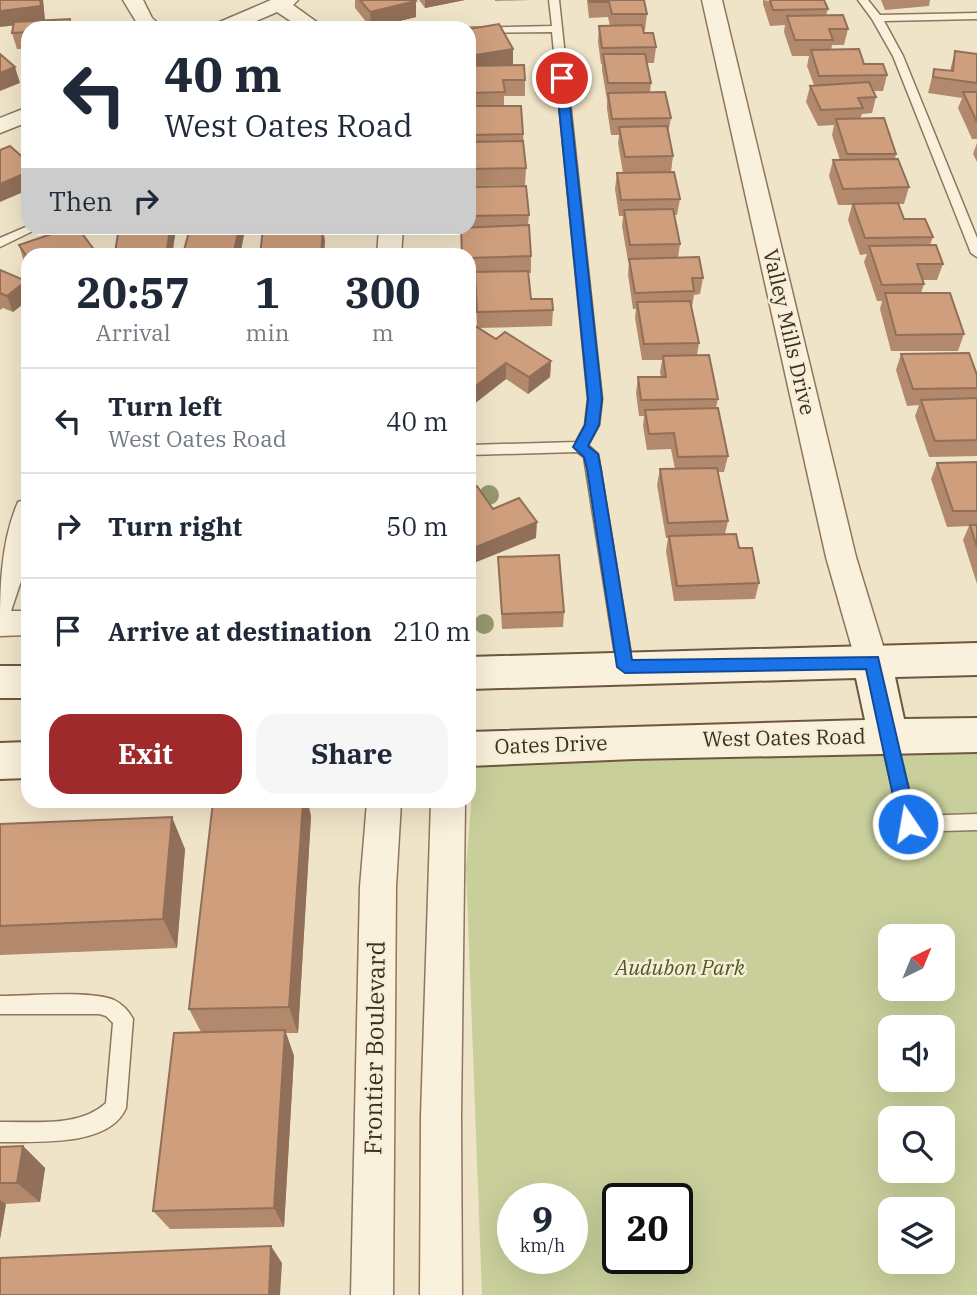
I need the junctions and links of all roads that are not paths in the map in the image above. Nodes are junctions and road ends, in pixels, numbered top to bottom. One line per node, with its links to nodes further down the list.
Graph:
1 (133, 0): 8 (street)
2 (554, 0): 11 (lane)
3 (712, 0): 25 (street, Valley Mills Drive)
4 (863, 0): 7 (lane)
5 (283, 2): 9 (street); 10 (street)
6 (977, 16): 7 (lane)
7 (877, 18): 17 (lane)
8 (144, 21)
9 (238, 21)
10 (306, 21)
11 (557, 29): 12 (lane); 18 (lane)
12 (476, 30)
13 (21, 117): 14 (street)
14 (0, 126)
15 (21, 233): 16 (lane)
16 (0, 243)
17 (977, 253)
18 (580, 447): 19 (lane); 26 (lane)
19 (476, 450)
20 (21, 533): 21 (street)
21 (0, 603)
22 (21, 623): 23 (street)
23 (0, 624)
24 (977, 659): 25 (main road)
25 (872, 662): 26 (main road); 31 (main road)
26 (625, 667): 27 (main road)
27 (476, 673)
28 (0, 682): 29 (main road)
29 (21, 682)
30 (977, 735): 31 (main road, West Oates Road)
31 (888, 736): 32 (main road, West Oates Road); 38 (lane)
32 (634, 742): 33 (main road, Oates Drive)
33 (476, 749)
34 (21, 760): 35 (main road)
35 (0, 761)
36 (384, 808): 41 (street, Frontier Boulevard)
37 (448, 808): 42 (street)
38 (977, 822)
39 (0, 1005): 40 (lane)
40 (0, 1132)
41 (372, 1295)
42 (441, 1295)

